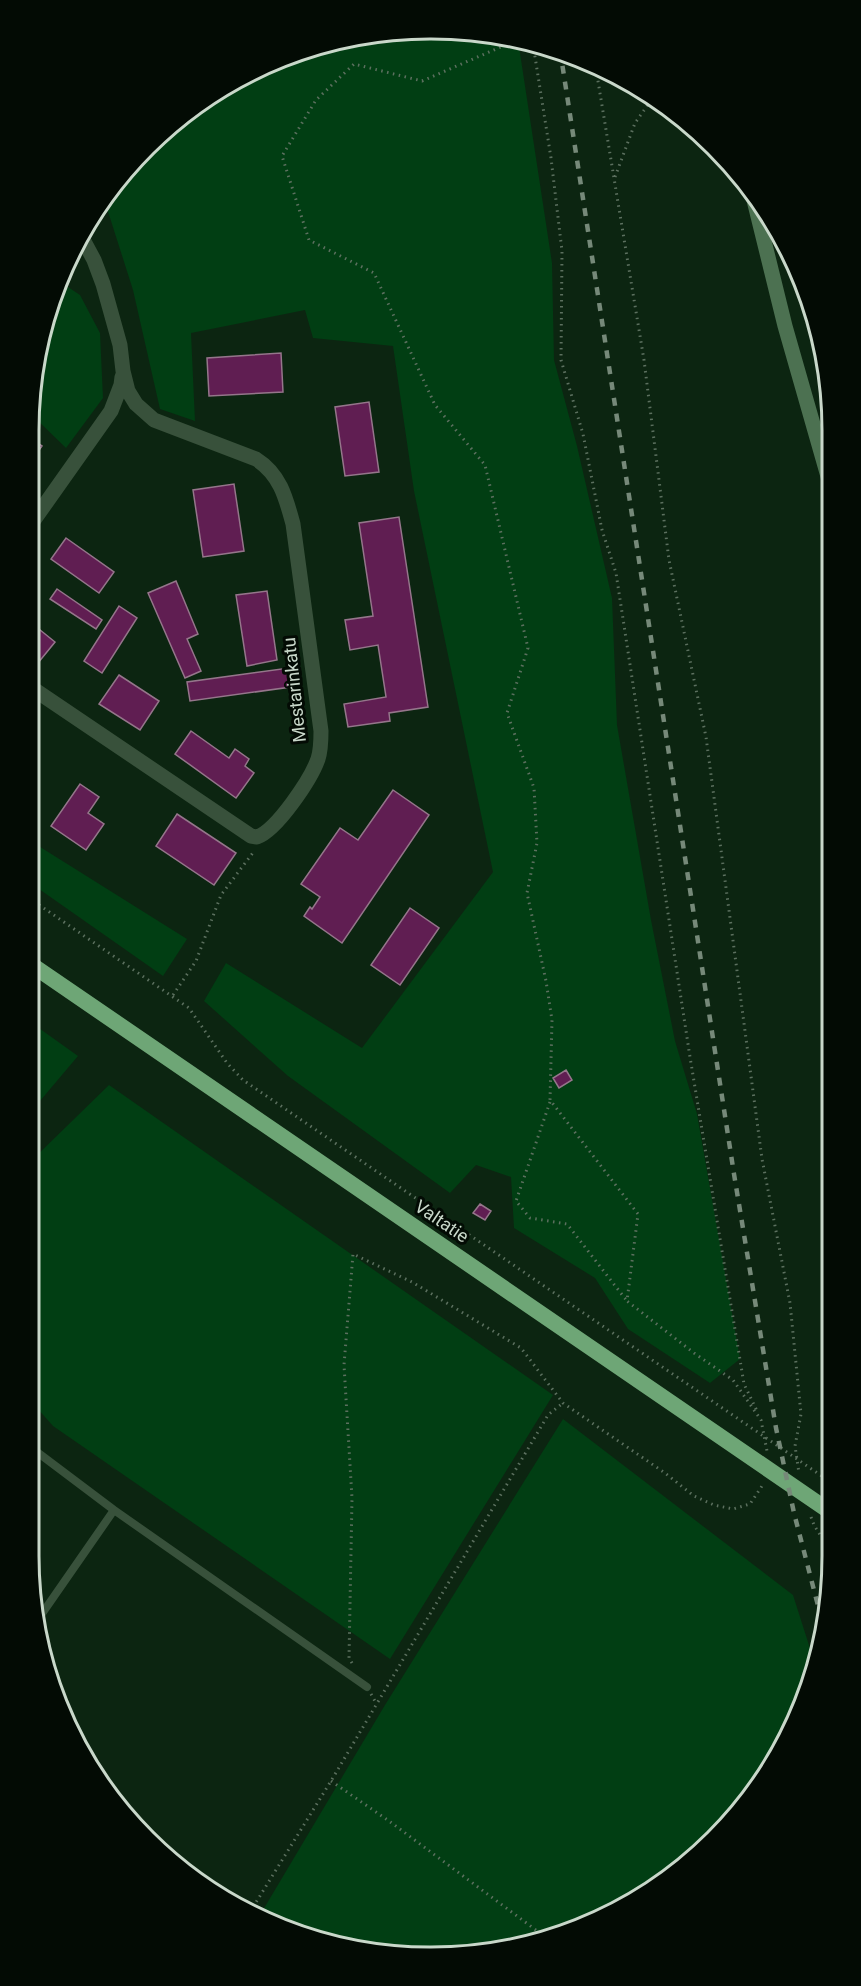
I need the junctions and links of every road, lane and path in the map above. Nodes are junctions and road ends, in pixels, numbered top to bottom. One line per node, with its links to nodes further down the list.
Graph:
1 (503, 46): 16 (path)
2 (534, 53): 17 (path)
3 (597, 76): 5 (path)
4 (648, 105): 5 (path)
5 (614, 179): 19 (path)
6 (758, 216): 9 (main road)
7 (86, 245): 8 (street, Mestarinkatu)
8 (123, 370): 10 (street, Mestarinkatu); 12 (street, Mestarinkatu)
9 (822, 456)
10 (39, 512)
11 (39, 693): 12 (street)
12 (270, 830): 15 (path)
13 (39, 905): 15 (path)
14 (39, 970): 23 (highway, Valtatie)
15 (172, 995): 21 (path)
16 (550, 1100): 17 (path); 17 (path)
17 (627, 1301)
18 (563, 1403): 22 (path); 28 (path); 29 (path)
19 (796, 1452)
20 (39, 1454): 24 (lane)
21 (822, 1476)
22 (763, 1485)
23 (822, 1507)
24 (114, 1510): 27 (lane); 28 (lane)
25 (814, 1525): 26 (path)
26 (822, 1538)
27 (43, 1612)
28 (367, 1687): 29 (path)
29 (376, 1703): 30 (path)
30 (330, 1781): 31 (path); 32 (path)
31 (254, 1905)
32 (538, 1932)

